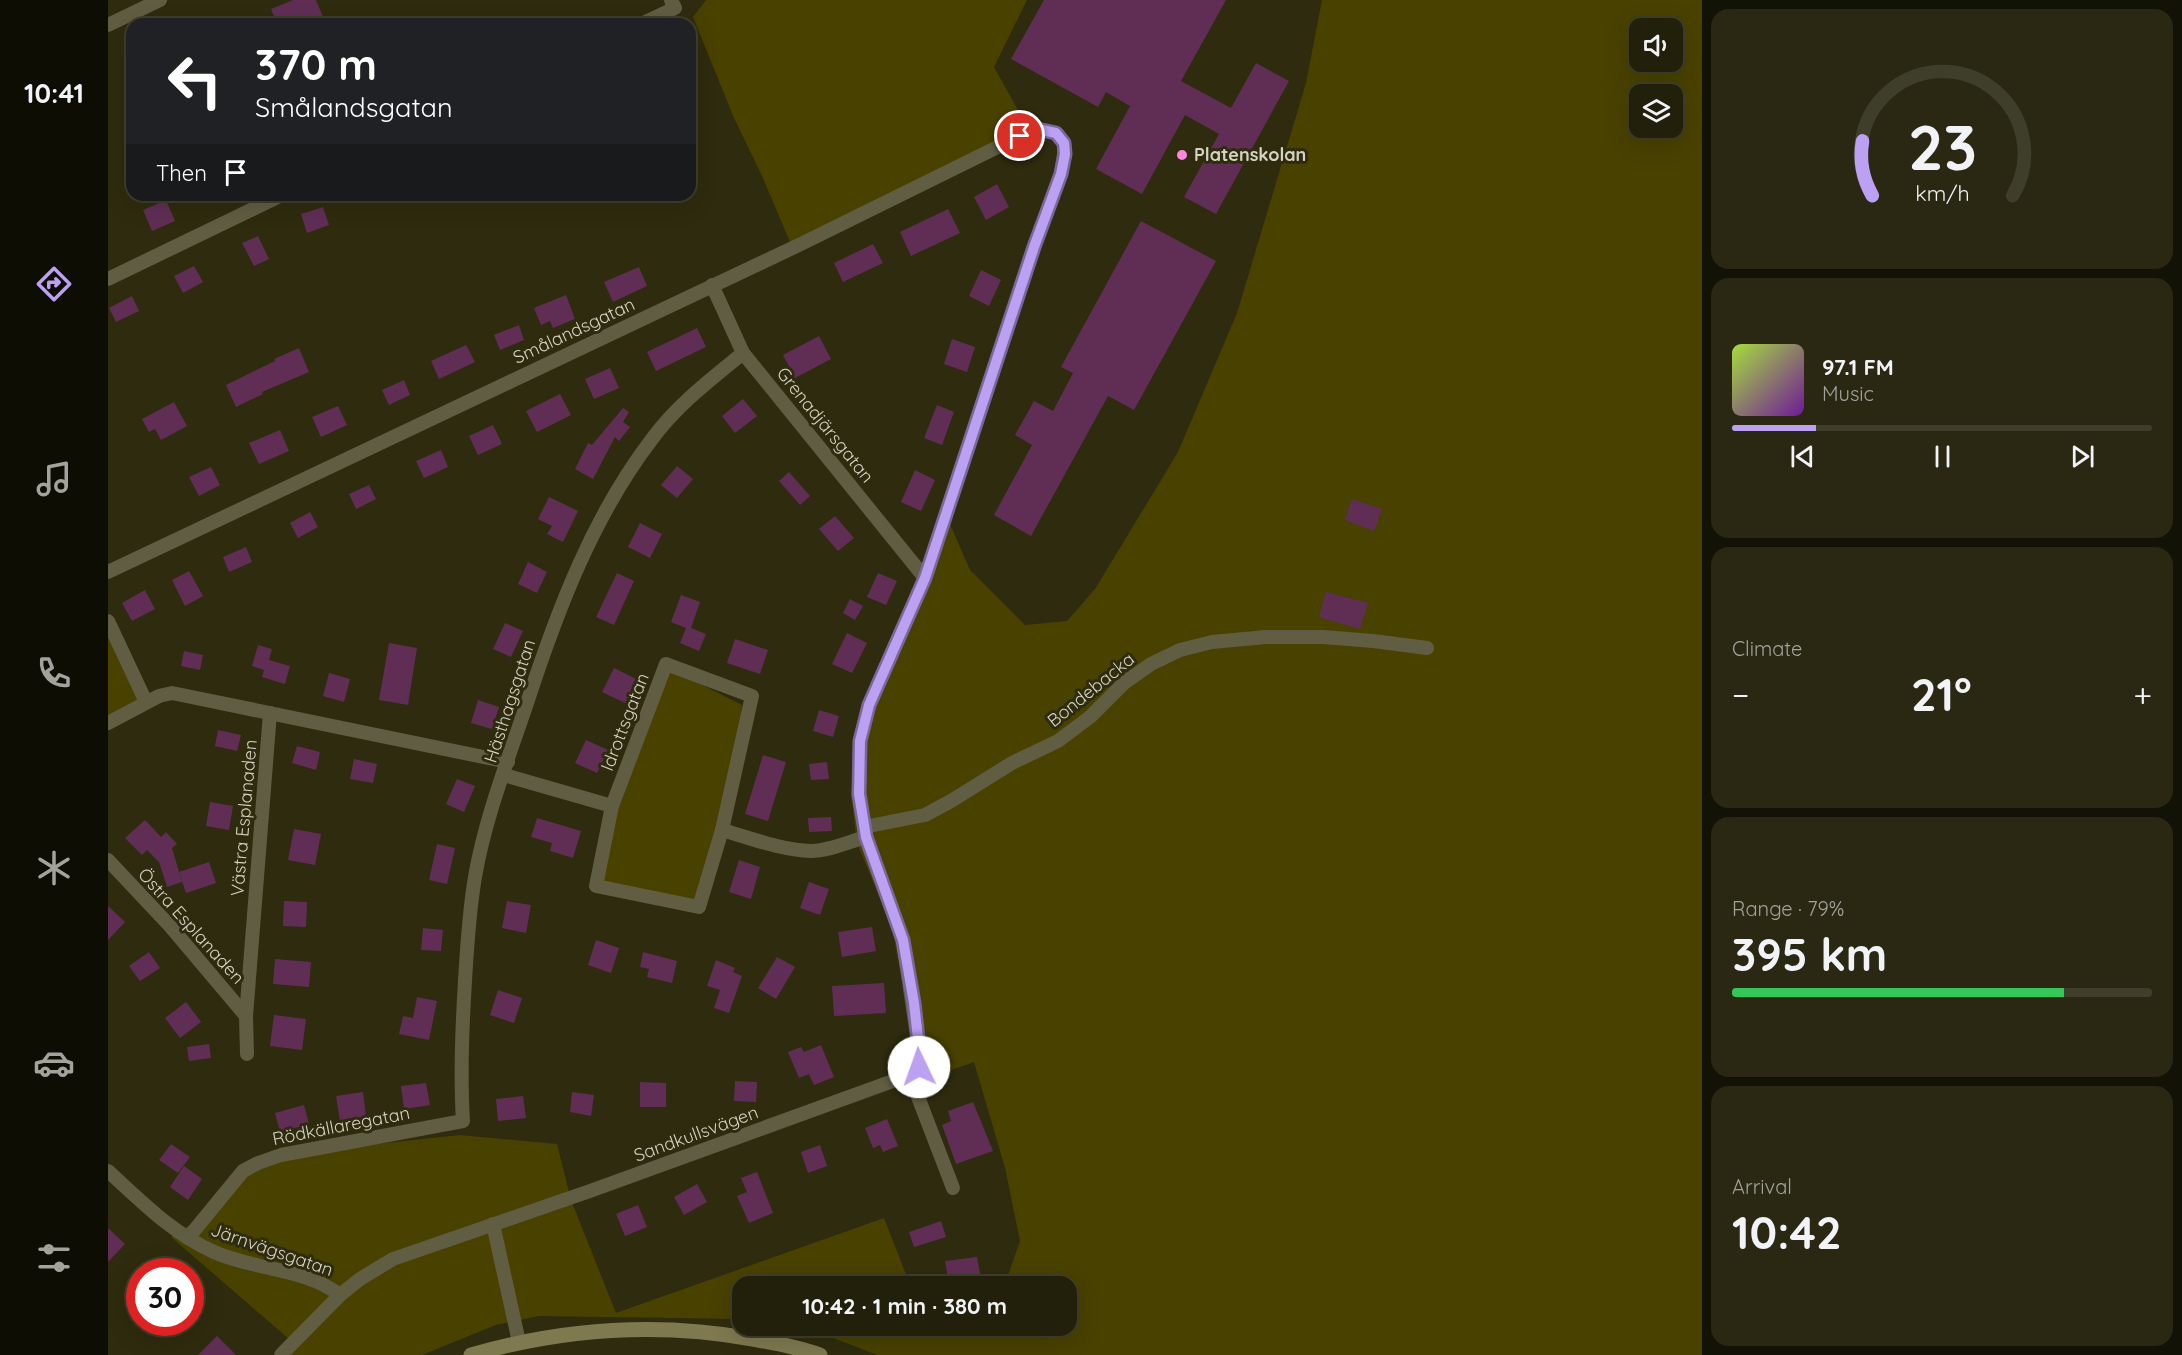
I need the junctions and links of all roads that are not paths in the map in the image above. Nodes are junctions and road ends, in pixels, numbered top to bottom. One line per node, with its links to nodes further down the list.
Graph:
1 (160, 0): 4 (street)
2 (673, 4): 3 (street)
3 (651, 18)
4 (108, 25)
5 (270, 201): 6 (street)
6 (108, 279)
7 (712, 285): 8 (street, Grenadjärsgatan); 9 (street, Smålandsgatan); 10 (street, Smålandsgatan)
8 (743, 353): 10 (street, Grenadjärsgatan); 16 (street, Hästhagsgatan)
9 (108, 572)
10 (925, 578): 19 (street)
11 (108, 621): 13 (street)
12 (1427, 648): 19 (street, Bondebacka)
13 (146, 702): 14 (street); 15 (street)
14 (270, 713): 16 (street); 21 (street, Västra Esplanaden)
15 (108, 723)
16 (506, 768): 17 (street); 24 (street, Hästhagsgatan)
17 (612, 806): 18 (street, Idrottsgatan); 18 (street, Idrottsgatan)
18 (722, 830): 19 (street)
19 (865, 832): 23 (street)
20 (108, 860): 21 (street, Östra Esplanaden)
21 (246, 1016): 22 (street, Västra Esplanaden)
22 (247, 1054)
23 (910, 1076): 26 (street); 27 (street, Sandkullsvägen)
24 (464, 1121): 28 (street, Rödkällaregatan)
25 (108, 1171): 28 (street, Järnvägsgatan)
26 (953, 1188)
27 (493, 1224): 29 (street, Sandkullsvägen); 30 (street)
28 (188, 1238): 29 (street, Järnvägsgatan)
29 (340, 1295): 31 (street, Sandkullsvägen)
30 (519, 1342): 32 (street); 33 (street)
31 (281, 1355)
32 (471, 1355)
33 (820, 1355)

